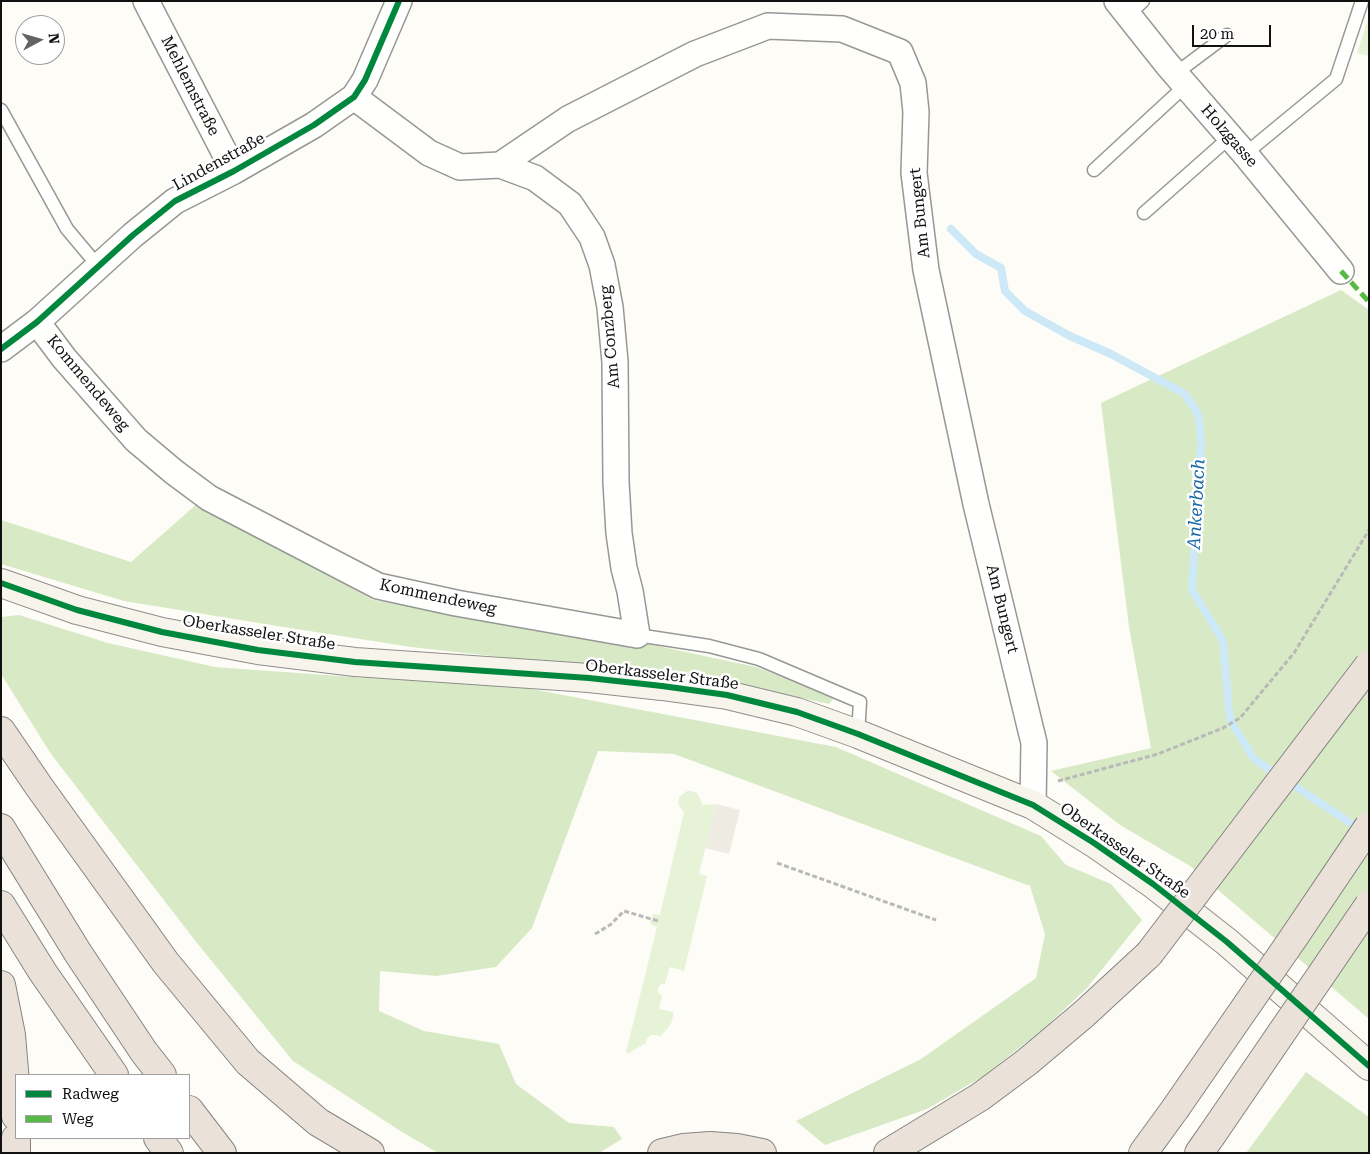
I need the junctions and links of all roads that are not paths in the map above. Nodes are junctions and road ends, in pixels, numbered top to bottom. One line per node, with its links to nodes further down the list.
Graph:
1 (146, 1): 12 (street, Mehlemstraße)
2 (399, 1): 7 (street, Lindenstraße)
3 (1362, 1): 9 (lane)
4 (1129, 6): 6 (street, Holzgasse)
5 (1227, 35): 6 (lane)
6 (1180, 80): 9 (street, Holzgasse); 11 (lane)
7 (354, 97): 10 (street, Am Conzberg); 12 (street, Lindenstraße)
8 (1, 110): 14 (lane)
9 (1237, 146): 13 (lane); 15 (street, Holzgasse)
10 (500, 165): 19 (street, Am Conzberg); 23 (street, Am Bungert)
11 (1094, 170)
12 (234, 171): 14 (street, Lindenstraße)
13 (1144, 213)
14 (98, 266): 16 (street, Lindenstraße)
15 (1341, 271)
16 (37, 322): 17 (street, Lindenstraße); 19 (street, Kommendeweg)
17 (1, 349)
18 (1, 583): 22 (street, Oberkasseler Straße)
19 (637, 635): 22 (lane, Kommendeweg)
20 (1369, 665): 43 (highway, bridge)
21 (1, 731): 40 (highway)
22 (858, 734): 23 (street, Oberkasseler Straße)
23 (1033, 805): 29 (street, Oberkasseler Straße)
24 (1369, 826): 44 (highway, bridge)
25 (1, 828): 31 (highway)
26 (1, 905): 30 (highway)
27 (1369, 905): 36 (highway, bridge)
28 (1, 985): 32 (highway)
29 (1369, 1066)
30 (113, 1074)
31 (161, 1074)
32 (15, 1082)
33 (190, 1111): 39 (highway)
34 (16, 1139): 37 (highway)
35 (159, 1139): 38 (highway)
36 (1205, 1144)
37 (16, 1153)
38 (169, 1153)
39 (222, 1153)
40 (370, 1153)
41 (662, 1153): 42 (highway)
42 (762, 1153)
43 (888, 1153)
44 (1143, 1153)

